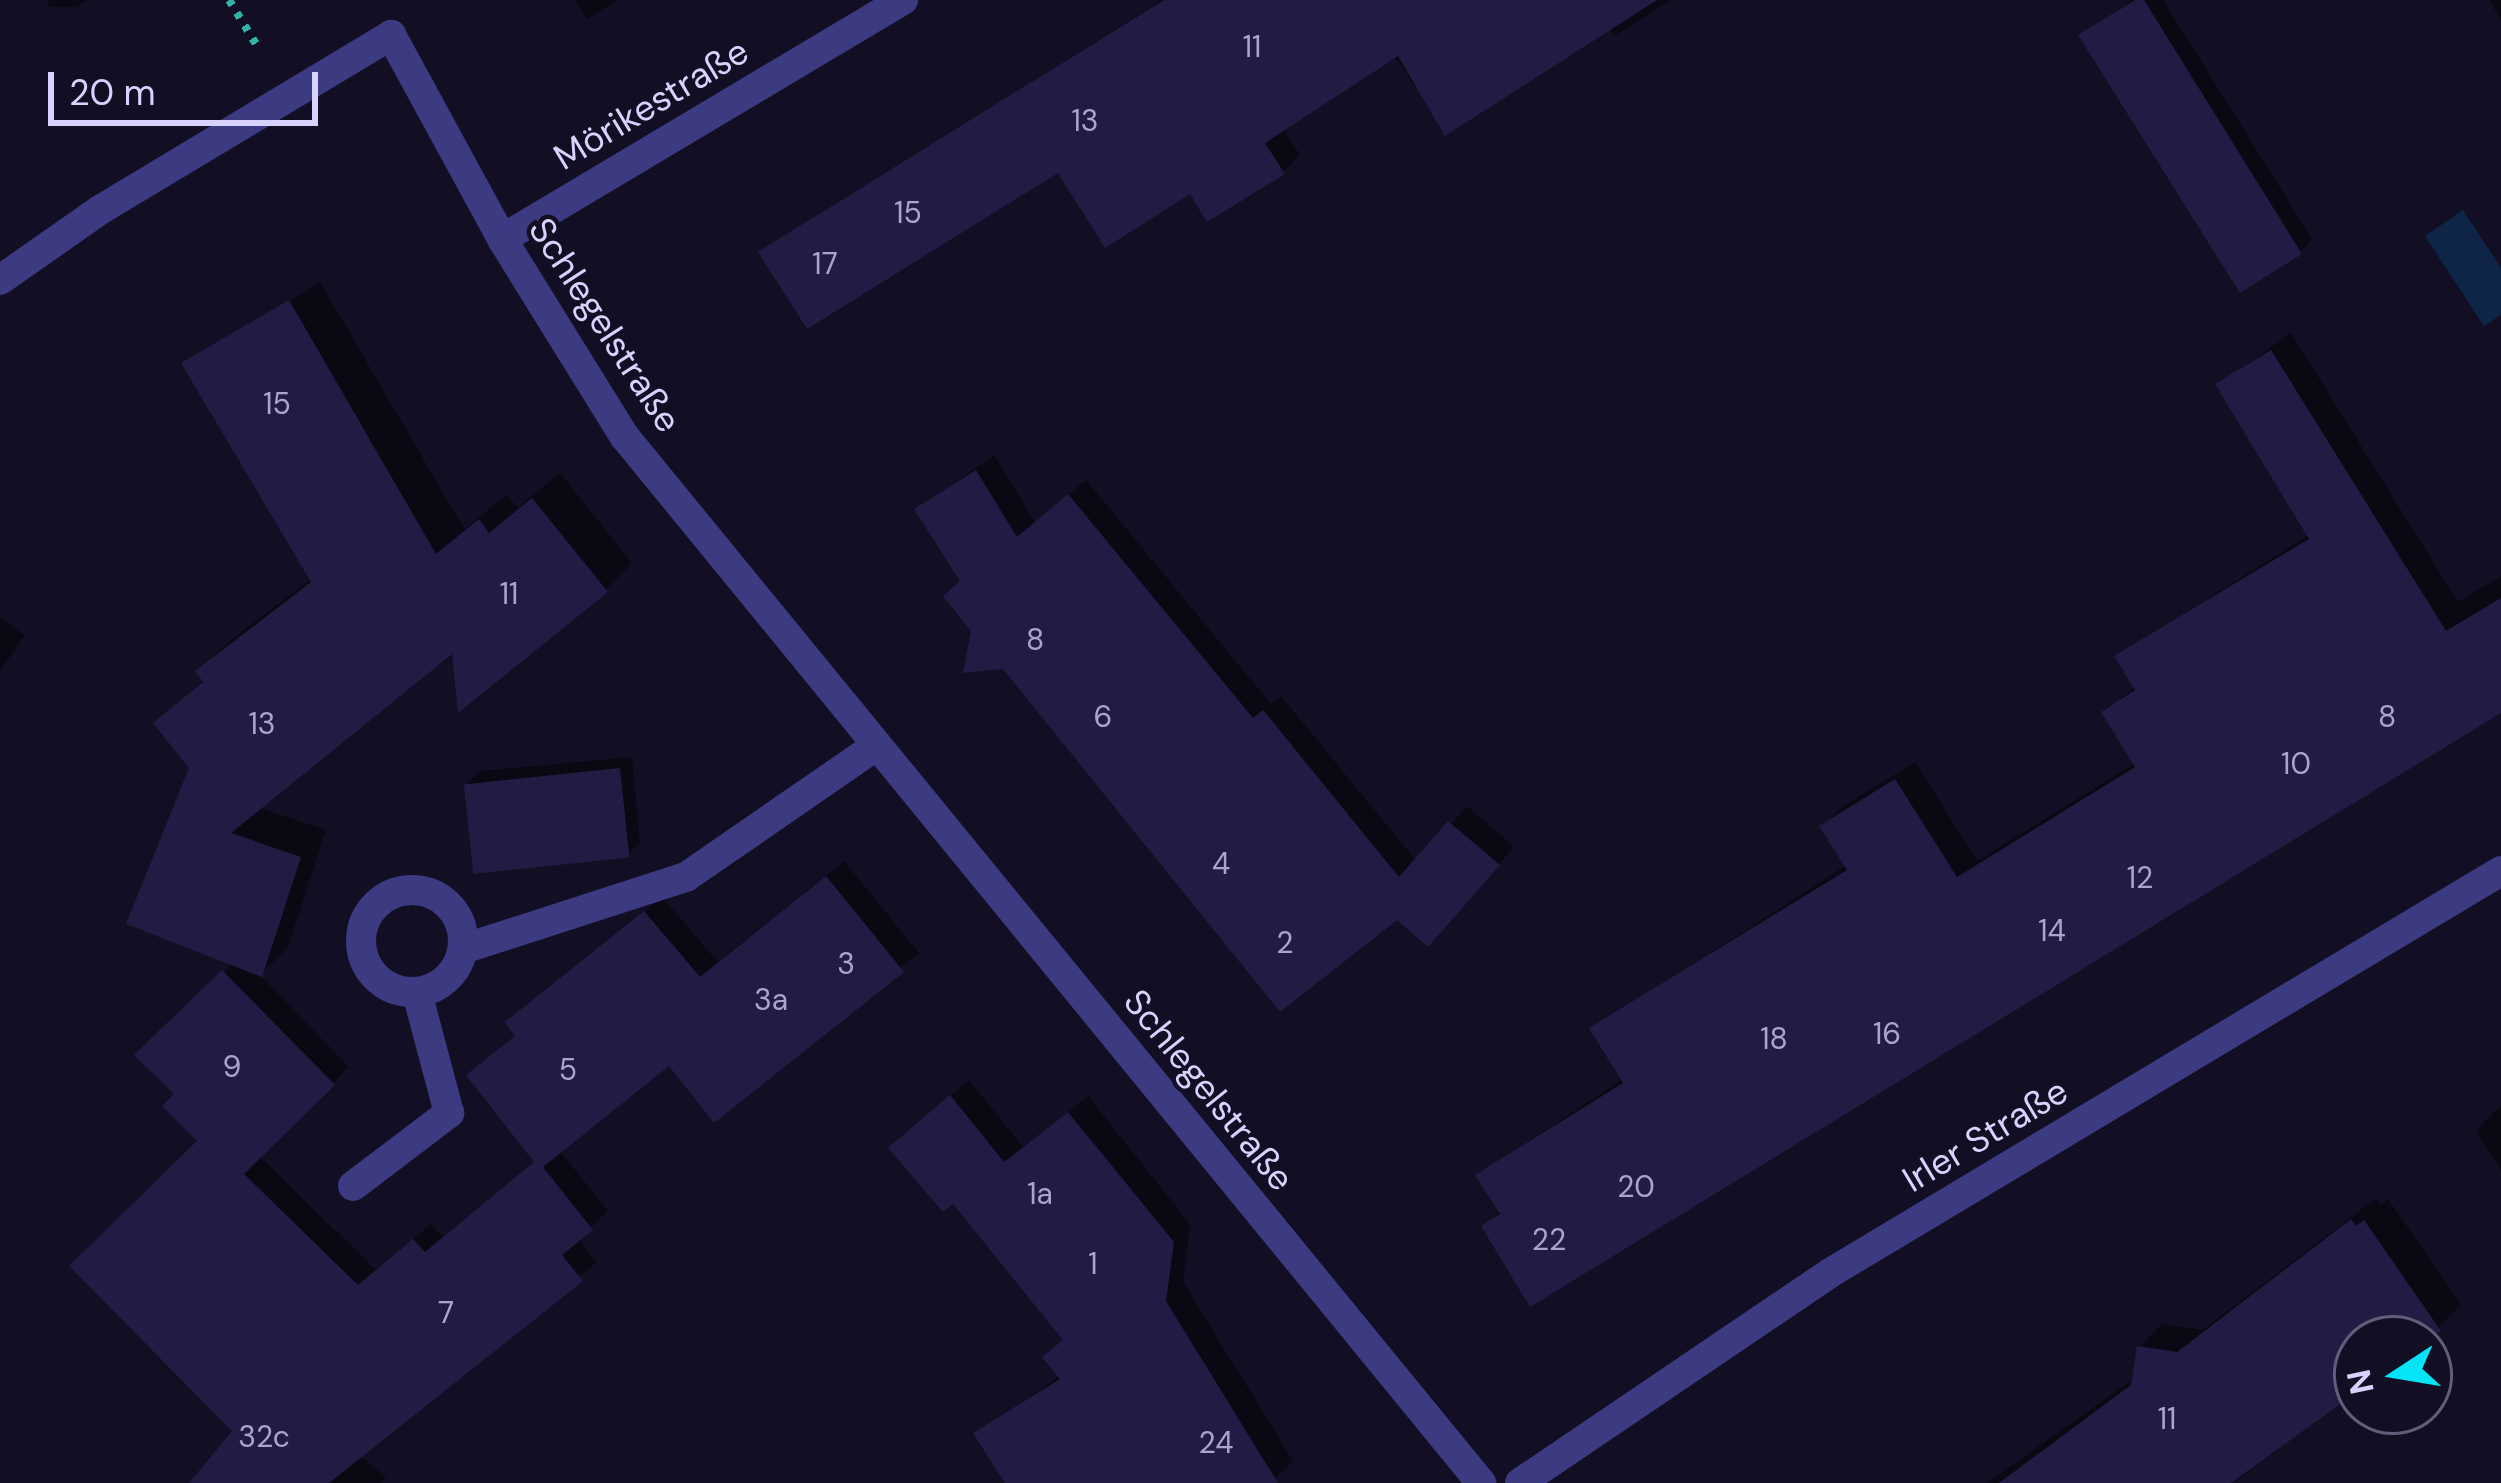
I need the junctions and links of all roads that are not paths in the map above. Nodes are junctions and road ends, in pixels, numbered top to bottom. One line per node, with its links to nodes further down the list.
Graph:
1 (902, 0): 2 (street, Mörikestraße)
2 (502, 239): 3 (street, Schlegelstraße); 4 (street, Schlegelstraße)
3 (0, 280)
4 (877, 745): 6 (street); 9 (street, Schlegelstraße)
5 (2501, 871): 10 (street, Irler Straße)
6 (463, 949): 7 (street); 7 (street)
7 (417, 993): 8 (street)
8 (353, 1186)
9 (1480, 1483)
10 (1520, 1483)

